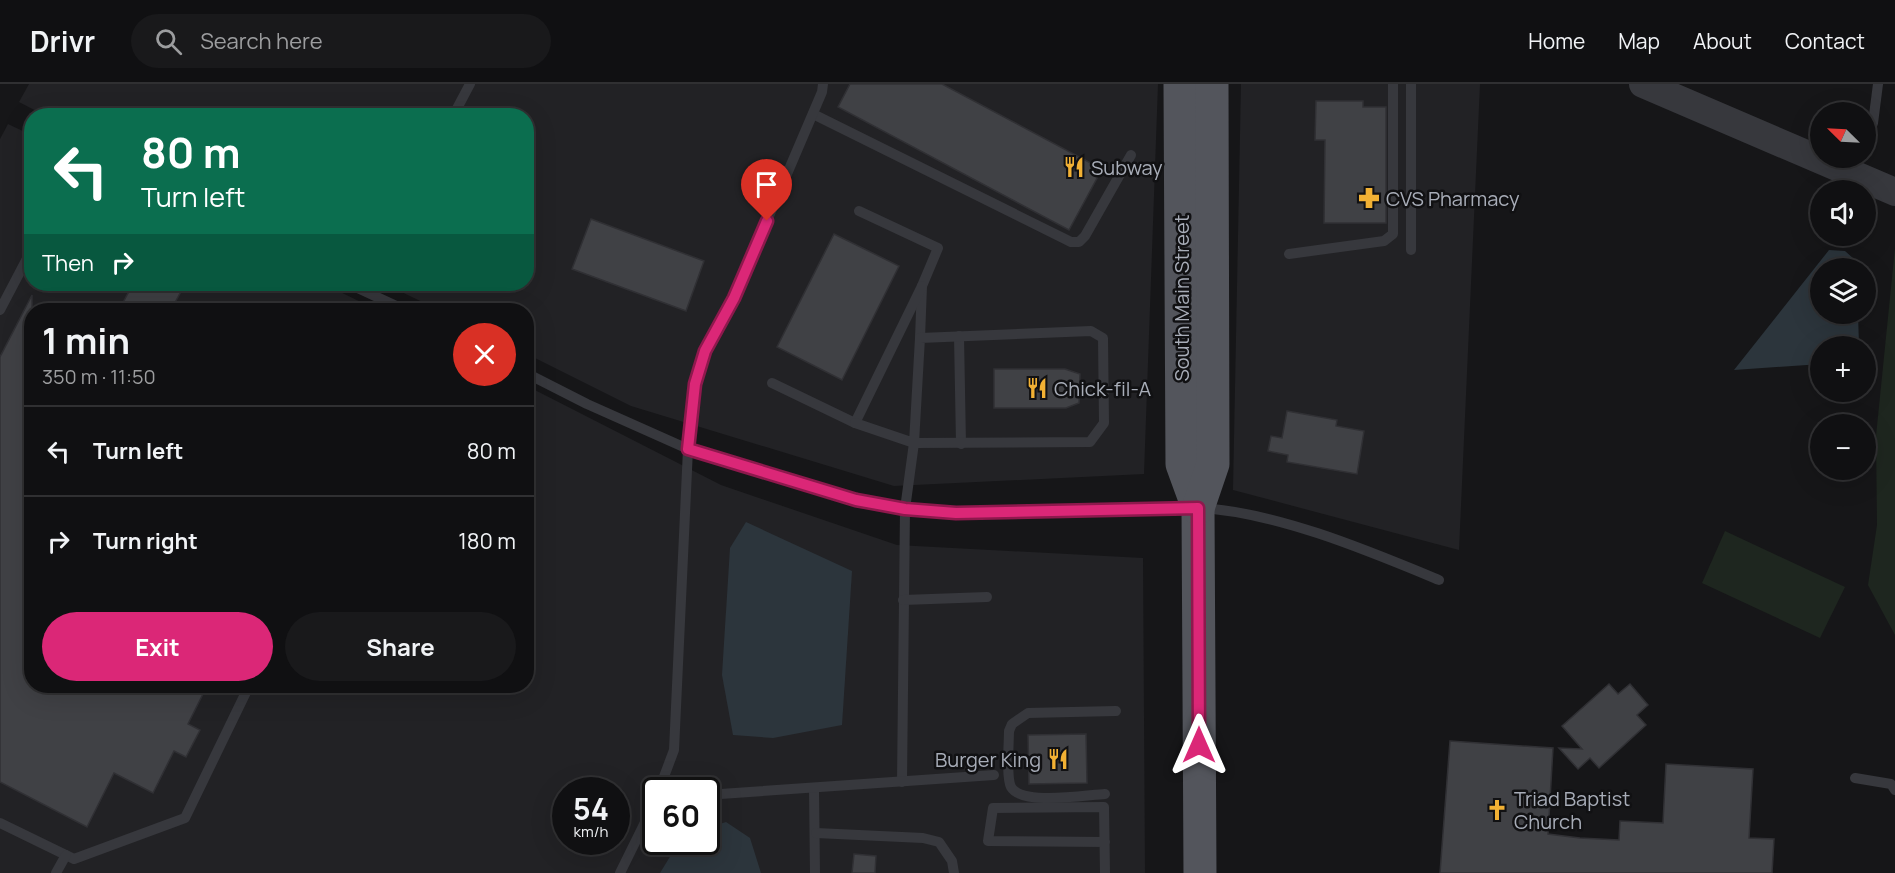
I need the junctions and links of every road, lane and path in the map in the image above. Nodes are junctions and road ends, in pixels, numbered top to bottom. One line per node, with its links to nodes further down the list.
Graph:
1 (470, 84): 10 (lane)
2 (823, 84): 11 (lane)
3 (1180, 84): 30 (main road, South Main Street)
4 (1212, 84): 30 (main road, South Main Street)
5 (1393, 84): 16 (lane)
6 (1411, 84): 15 (lane)
7 (1643, 84): 13 (street)
8 (1878, 84): 9 (lane)
9 (1876, 102)
10 (457, 108)
11 (813, 114): 12 (lane); 29 (lane)
12 (1131, 155)
13 (1895, 192)
14 (859, 211): 18 (lane)
15 (1411, 250)
16 (1288, 254)
17 (24, 264): 21 (lane)
18 (922, 286): 23 (lane); 26 (lane)
19 (364, 291): 20 (lane)
20 (390, 303)
21 (0, 310)
22 (959, 336): 23 (lane); 28 (lane); 28 (lane)
23 (920, 338): 27 (lane)
24 (534, 377): 29 (lane)
25 (772, 382): 26 (lane)
26 (855, 423): 27 (lane)
27 (914, 443): 28 (lane); 31 (lane)
28 (961, 444)
29 (688, 449): 31 (lane); 38 (lane)
30 (1198, 508): 31 (lane); 32 (lane); 55 (main road, South Main Street)
31 (905, 509): 34 (lane)
32 (1439, 580)
33 (987, 597): 34 (lane)
34 (903, 600): 40 (lane)
35 (246, 693): 49 (lane)
36 (1116, 711): 44 (lane)
37 (994, 775): 40 (lane)
38 (664, 777)
39 (1855, 778): 42 (lane)
40 (902, 782): 41 (lane)
41 (814, 788): 43 (lane); 47 (lane)
42 (1895, 790)
43 (720, 794)
44 (1106, 794)
45 (0, 823): 49 (lane)
46 (642, 828): 51 (lane)
47 (816, 833): 52 (lane); 53 (lane)
48 (1105, 842): 48 (lane); 54 (lane)
49 (66, 855): 50 (lane)
50 (56, 873)
51 (620, 873)
52 (815, 873)
53 (954, 873)
54 (1105, 873)
55 (1200, 873)

